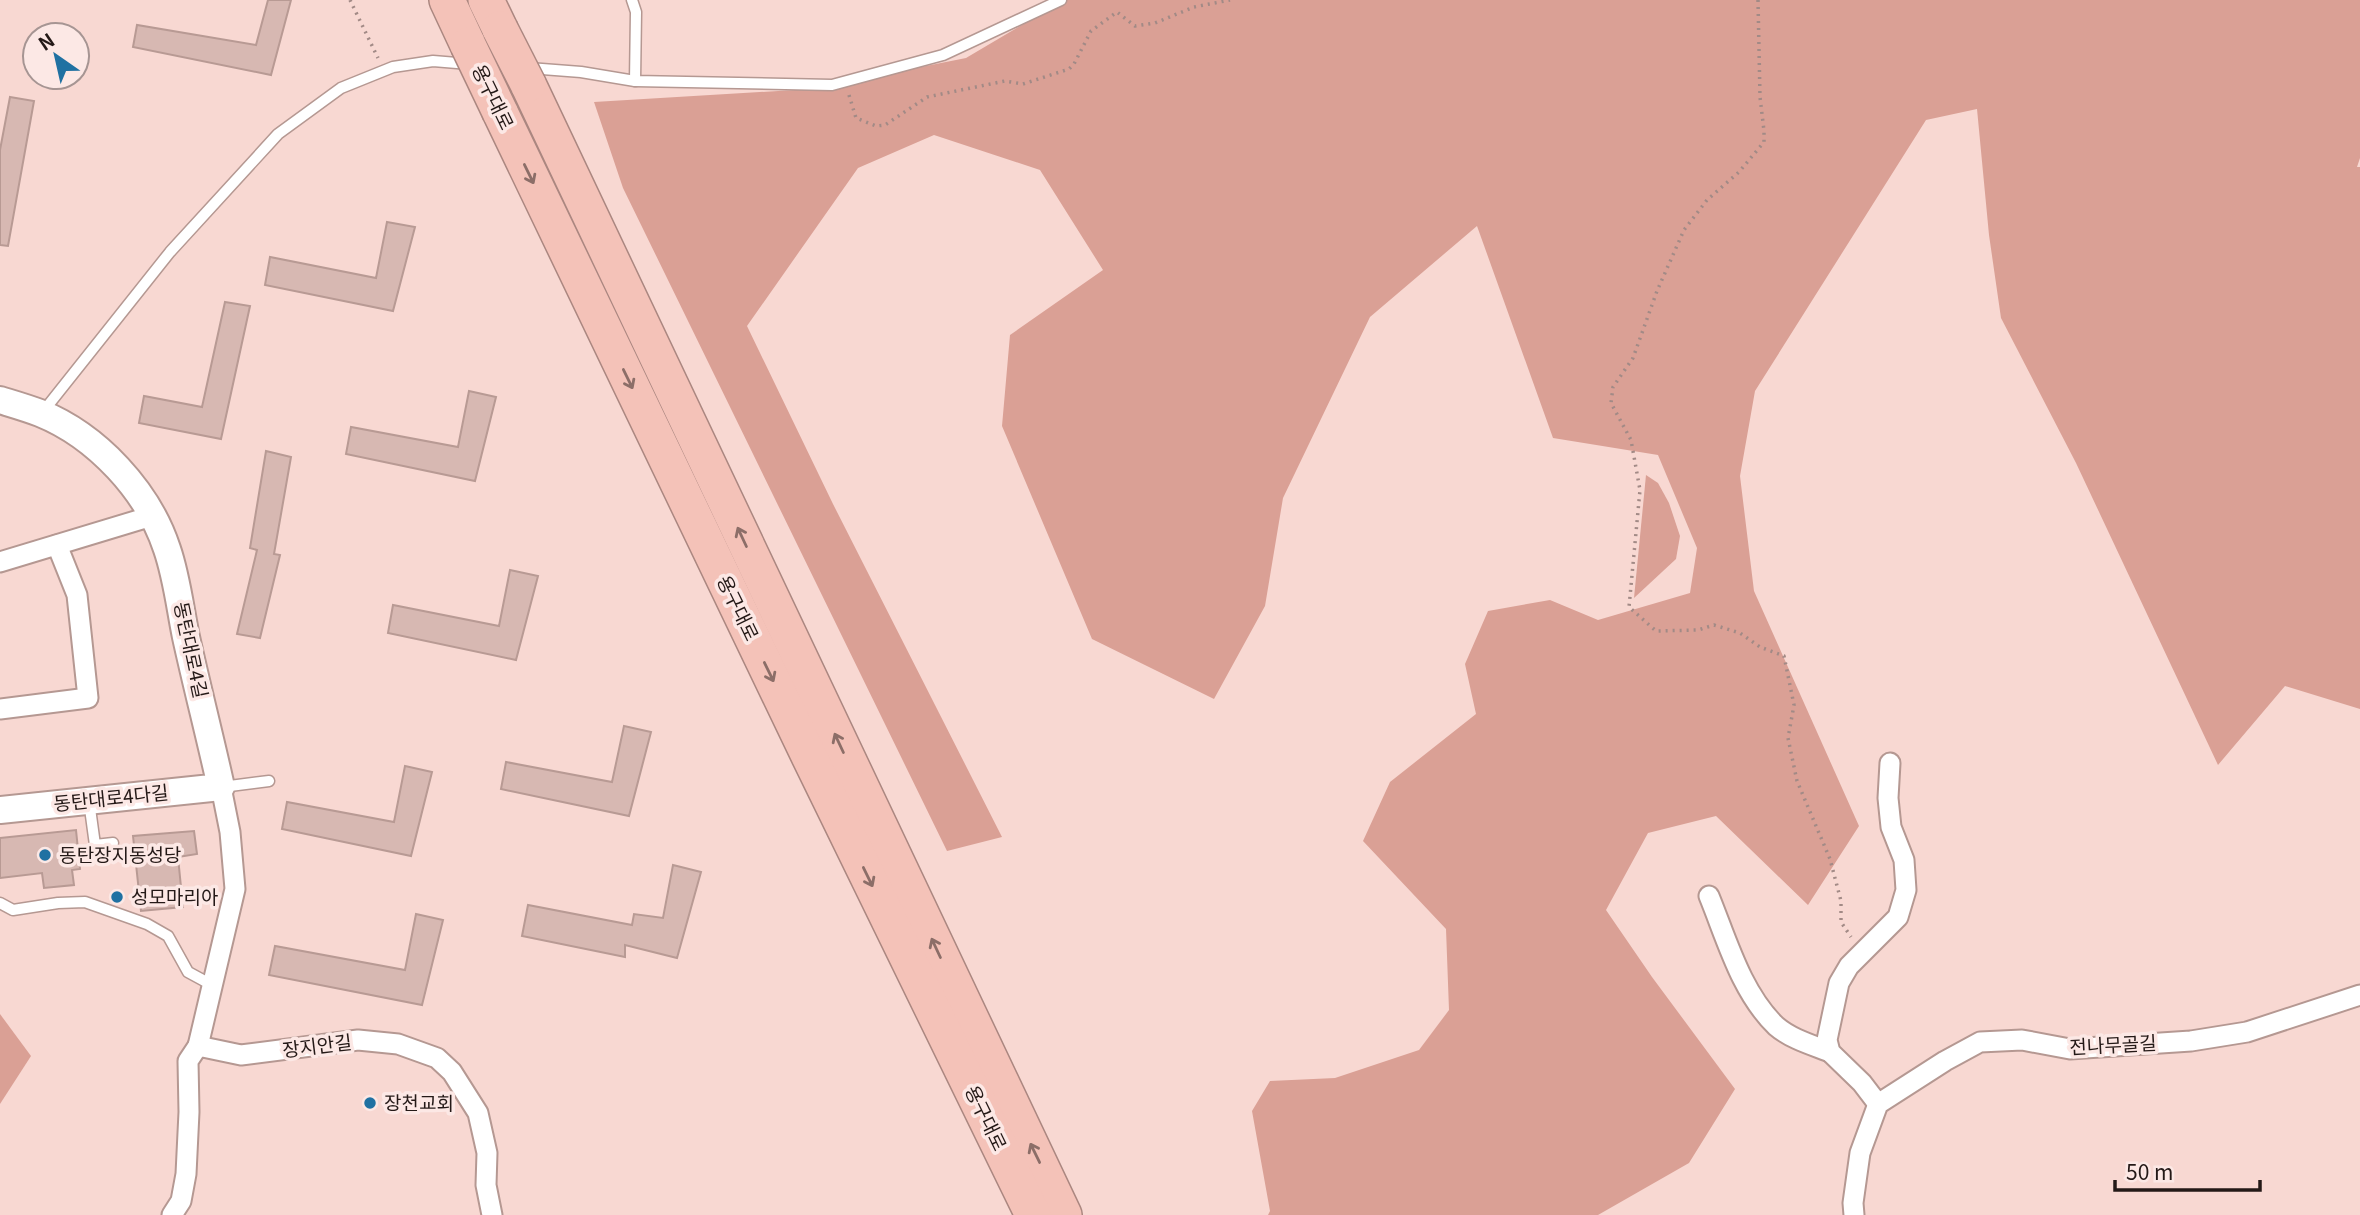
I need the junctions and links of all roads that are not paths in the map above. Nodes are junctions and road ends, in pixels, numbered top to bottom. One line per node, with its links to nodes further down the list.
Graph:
1 (447, 0): 5 (highway, 용구대로)
2 (632, 0): 7 (lane)
3 (1061, 0): 7 (lane)
4 (493, 14): 6 (highway, 용구대로, bridge)
5 (477, 55): 9 (lane); 29 (highway, 용구대로, one-way to 29, bridge)
6 (514, 75): 7 (lane); 30 (highway, 용구대로, one-way to 6)
7 (635, 81)
8 (0, 400): 9 (street, 동탄대로4길)
9 (42, 414): 10 (street, 동탄대로4길)
10 (152, 516): 11 (street); 16 (street, 동탄대로4길)
11 (57, 545): 12 (street); 13 (street)
12 (0, 562)
13 (0, 709)
14 (1890, 763): 25 (street)
15 (269, 781): 16 (lane)
16 (221, 787): 17 (street, 동탄대로4다길); 22 (street)
17 (89, 801): 18 (street, 동탄대로4다길); 19 (lane)
18 (0, 810)
19 (113, 843)
20 (1709, 896): 25 (street)
21 (0, 904): 22 (lane)
22 (212, 985): 24 (street)
23 (2360, 995): 26 (street, 전나무골길)
24 (198, 1046): 27 (street); 28 (street, 장지안길)
25 (1830, 1052): 26 (street)
26 (1878, 1104): 31 (street)
27 (177, 1213)
28 (492, 1215)
29 (1033, 1215)
30 (1064, 1215)
31 (1854, 1215)

